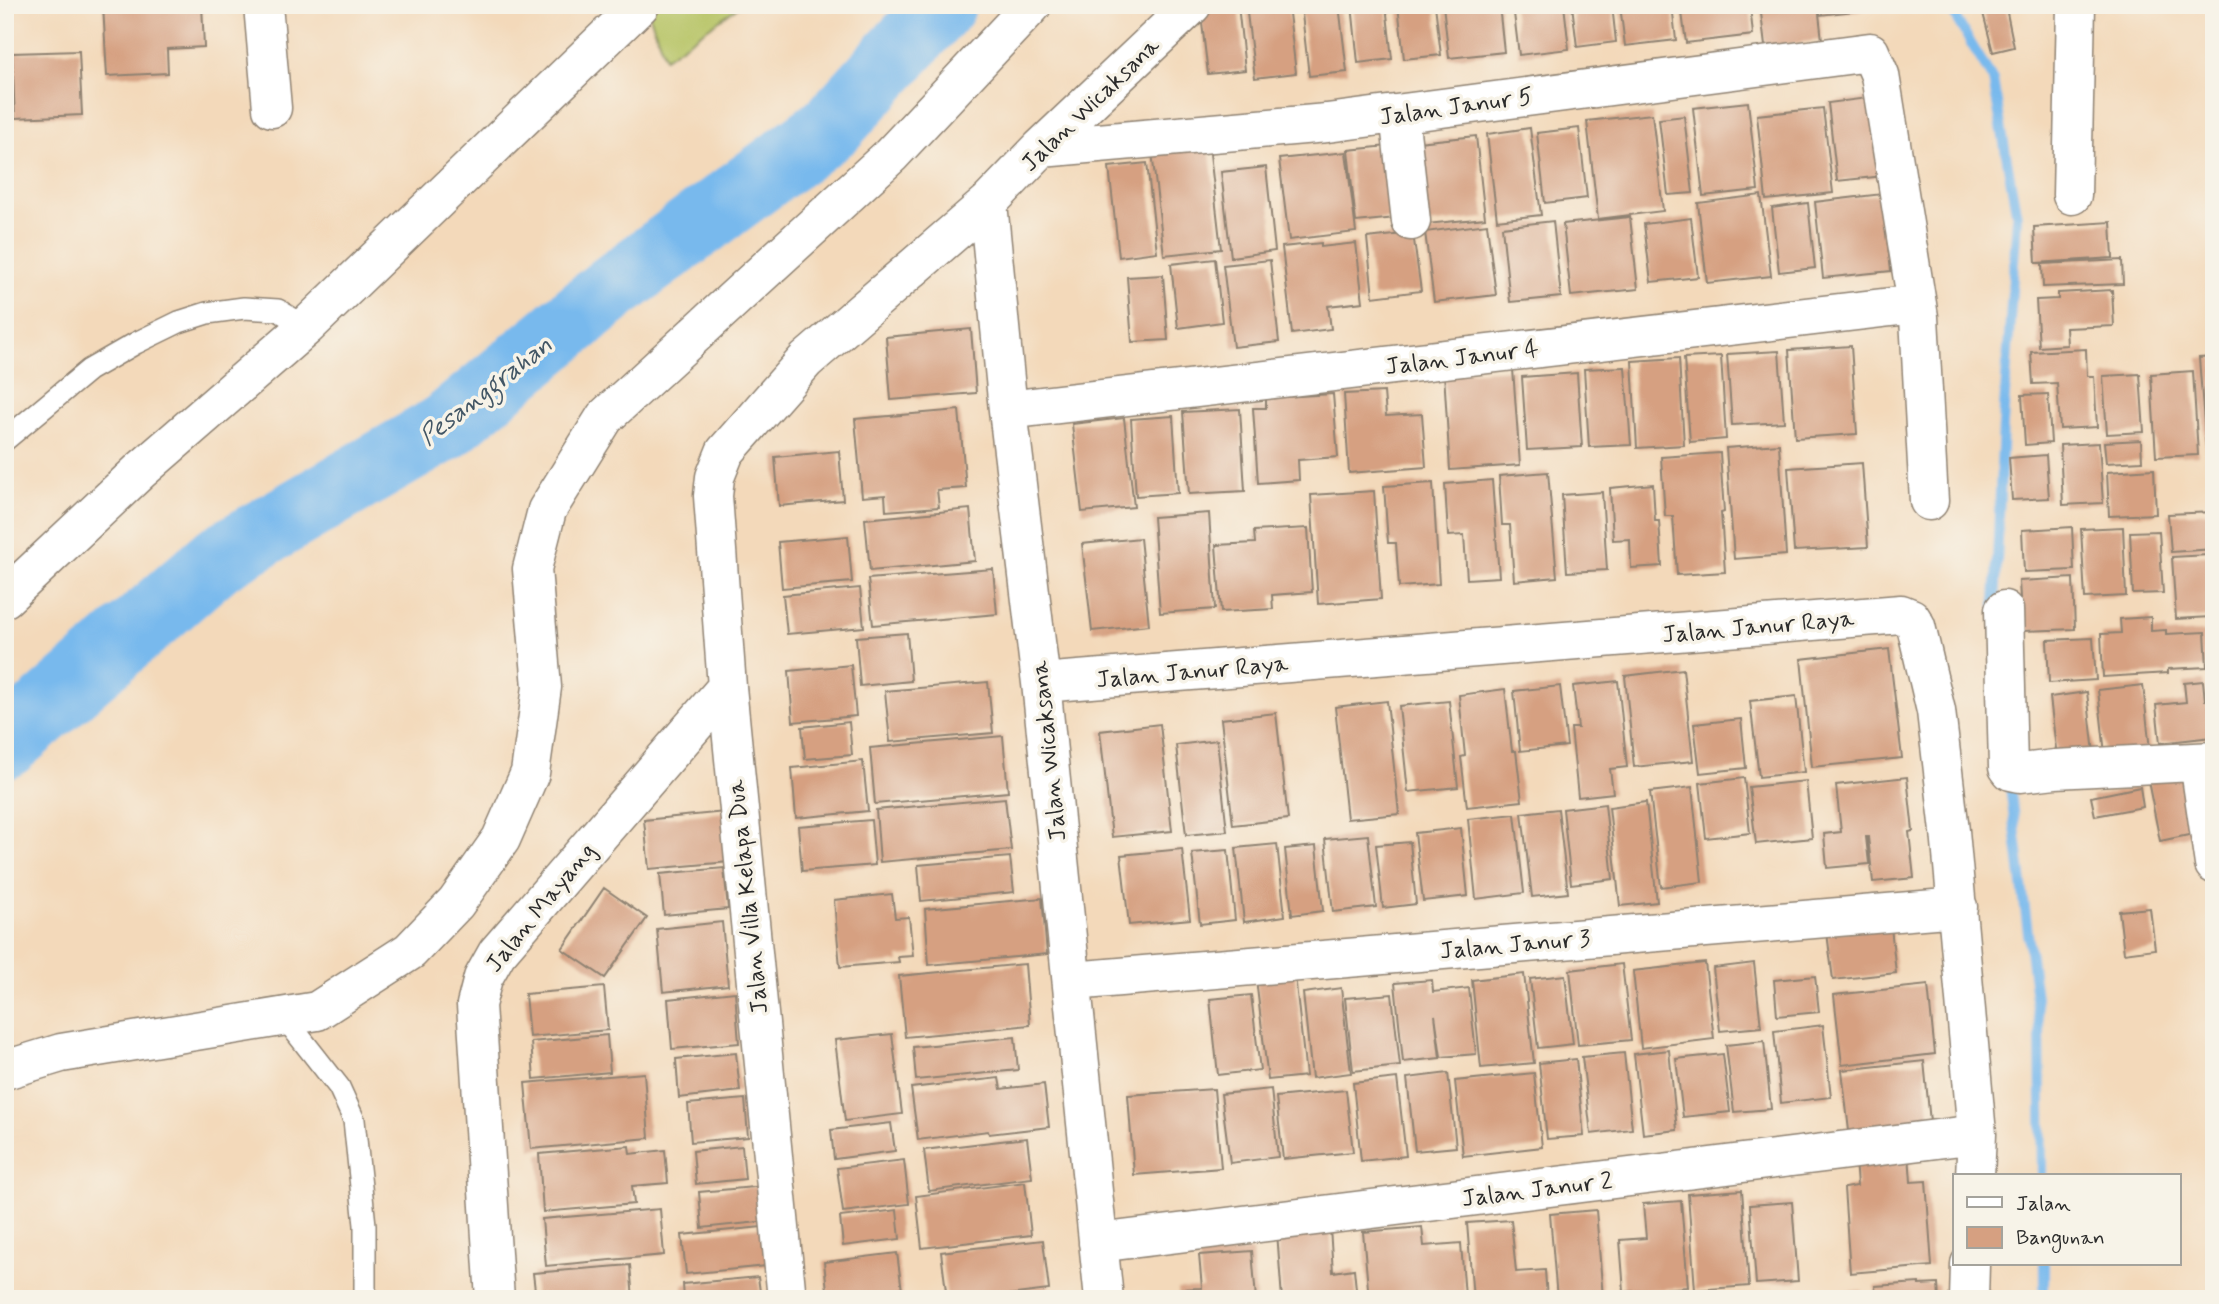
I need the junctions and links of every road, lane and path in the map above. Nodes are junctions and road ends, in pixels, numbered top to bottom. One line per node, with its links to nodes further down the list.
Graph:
1 (263, 5): 6 (street)
2 (640, 5): 13 (street)
3 (1032, 5): 26 (street)
4 (1192, 5): 8 (street, Jalan Wicaksana)
5 (2076, 5): 9 (street)
6 (272, 108)
7 (1399, 114): 8 (street, Jalan Janur 5); 11 (street); 12 (street, Jalan Janur 5)
8 (1041, 148): 10 (street, Jalan Wicaksana)
9 (2072, 195)
10 (988, 203): 14 (street, Jalan Wicaksana); 16 (street, Jalan Wicaksana)
11 (1411, 221)
12 (1917, 304): 14 (street, Jalan Janur 4); 17 (street)
13 (306, 327): 15 (lane); 18 (street)
14 (1008, 410): 20 (street, Jalan Wicaksana)
15 (5, 440)
16 (713, 496): 21 (street, Jalan Villa Kelapa Dua)
17 (1929, 501)
18 (5, 598)
19 (2004, 610): 22 (street)
20 (1041, 683): 24 (street, Jalan Janur Raya); 25 (street, Jalan Wicaksana)
21 (727, 687): 33 (street, Jalan Mayang); 34 (street, Jalan Villa Kelapa Dua)
22 (2206, 761): 23 (street)
23 (2214, 864)
24 (1958, 906): 25 (street, Jalan Janur 3); 28 (street, Jalan Janur Raya)
25 (1072, 981): 30 (street, Jalan Wicaksana)
26 (284, 1017): 27 (street); 32 (lane)
27 (5, 1070)
28 (1977, 1135): 29 (street, Jalan Janur Raya); 30 (street, Jalan Janur 2)
29 (1975, 1174)
30 (1098, 1243): 35 (street, Jalan Wicaksana)
31 (1970, 1266): 36 (street)
32 (365, 1299)
33 (495, 1299)
34 (787, 1299)
35 (1104, 1299)
36 (1969, 1299)

